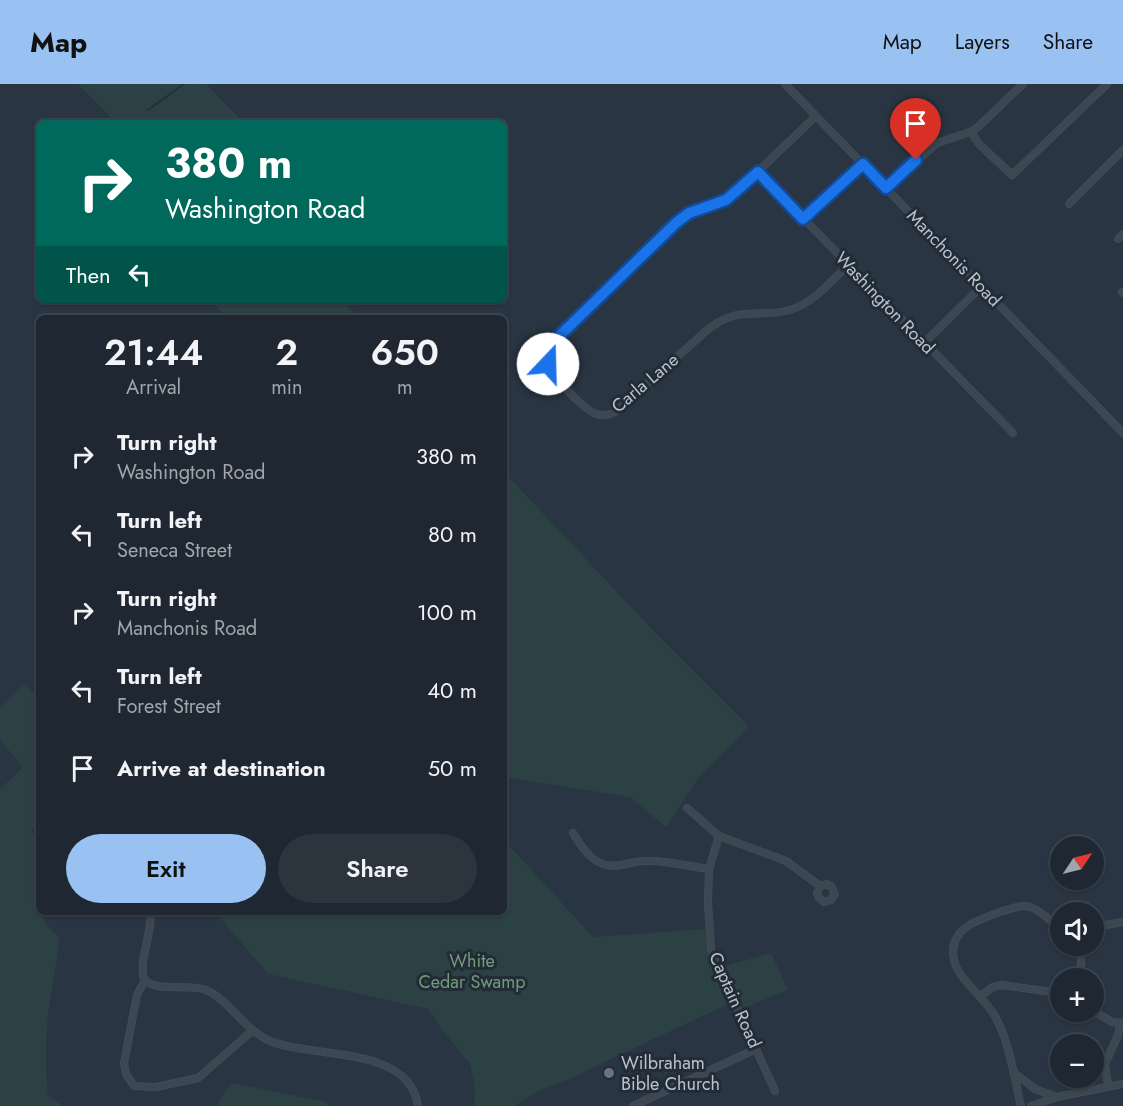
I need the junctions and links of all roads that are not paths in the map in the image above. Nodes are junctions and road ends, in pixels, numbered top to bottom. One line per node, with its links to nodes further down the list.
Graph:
1 (785, 84): 4 (street, Manchonis Road)
2 (1023, 84): 5 (street)
3 (1107, 84): 5 (street)
4 (816, 116): 7 (street, Manchonis Road); 8 (street)
5 (971, 132): 9 (street)
6 (1123, 150): 10 (street)
7 (863, 164): 9 (street, Manchonis Road); 11 (street)
8 (758, 172): 11 (street, Washington Road); 12 (street, Carla Lane)
9 (886, 188): 13 (street, Manchonis Road)
10 (1069, 204)
11 (803, 219): 12 (street, Washington Road)
12 (848, 266): 14 (street, Washington Road)
13 (981, 287): 14 (street); 16 (street, Manchonis Road)
14 (924, 344): 15 (street, Washington Road)
15 (1013, 433)
16 (1123, 433)
17 (687, 808): 19 (street)
18 (573, 833): 20 (street)
19 (718, 836): 20 (street, Captain Road); 21 (street)
20 (709, 869): 32 (street, Captain Road)
21 (820, 886)
22 (150, 915): 26 (street)
23 (1050, 920): 28 (street)
24 (1123, 922): 25 (street)
25 (1104, 925)
26 (145, 980): 31 (street); 31 (street)
27 (1050, 992): 28 (street)
28 (981, 996): 33 (street)
29 (1104, 1018): 30 (street)
30 (1121, 1023): 35 (street)
31 (252, 1031): 38 (street)
32 (756, 1049): 36 (street, Captain Road); 39 (street)
33 (1013, 1072): 37 (street); 40 (street)
34 (1123, 1084): 35 (street)
35 (1108, 1086): 37 (street)
36 (775, 1091)
37 (1057, 1096): 41 (street)
38 (418, 1106)
39 (633, 1106)
40 (1022, 1106)
41 (1031, 1106)

